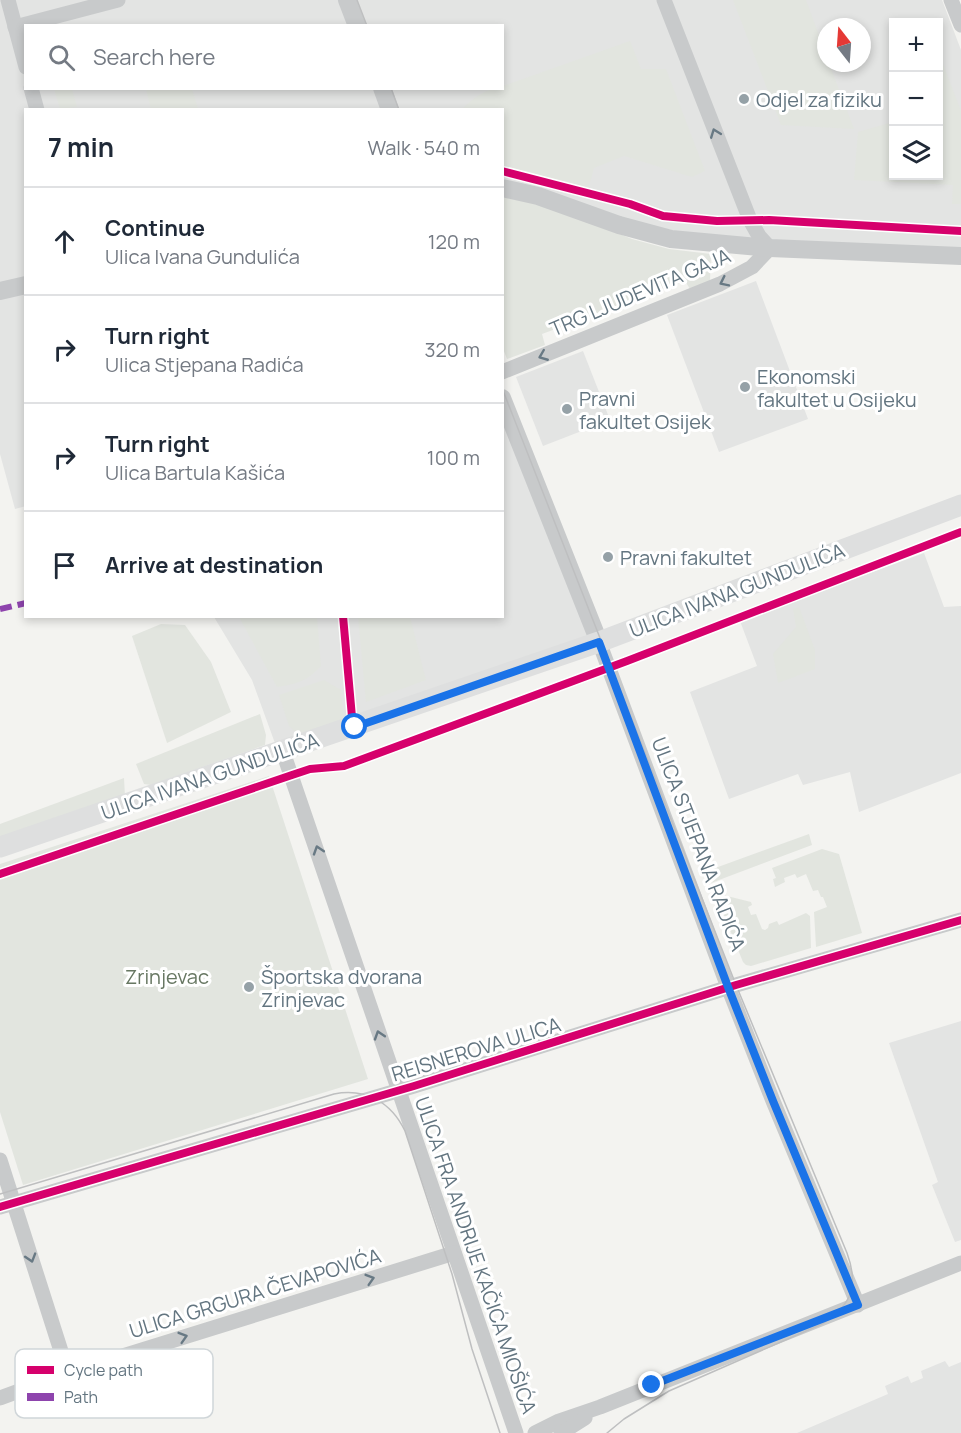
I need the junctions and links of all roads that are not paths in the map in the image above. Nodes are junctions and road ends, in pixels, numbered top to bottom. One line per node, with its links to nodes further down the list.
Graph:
1 (8, 0): 10 (street)
2 (118, 0): 6 (street)
3 (348, 0): 7 (street)
4 (664, 0): 17 (street, one-way to 4)
5 (951, 0): 9 (street)
6 (26, 24)
7 (356, 24)
8 (24, 25): 10 (street)
9 (961, 25)
10 (15, 27): 11 (street)
11 (24, 60)
12 (32, 90): 14 (street)
13 (383, 90): 15 (street)
14 (36, 108)
15 (389, 108)
16 (504, 188): 17 (street)
17 (770, 248): 18 (street); 21 (street, TRG LJUDEVITA GAJA, one-way to 21)
18 (961, 256)
19 (24, 285): 20 (street)
20 (0, 291)
21 (504, 371)
22 (504, 403): 24 (street, ULICA STJEPANA RADIĆA)
23 (961, 505): 24 (main road, ULICA IVANA GUNDULIĆA)
24 (599, 642): 25 (main road, ULICA IVANA GUNDULIĆA); 28 (street, ULICA STJEPANA RADIĆA)
25 (283, 752): 26 (main road, ULICA IVANA GUNDULIĆA); 29 (street, one-way to 25)
26 (0, 847)
27 (961, 920): 28 (street, REISNEROVA ULICA)
28 (728, 987): 29 (street, REISNEROVA ULICA); 34 (street, ULICA STJEPANA RADIĆA)
29 (398, 1090): 31 (street, REISNEROVA ULICA); 32 (street, ULICA FRA ANDRIJE KAČIĆA MIOŠIĆA)
30 (0, 1160): 31 (street)
31 (7, 1204): 35 (street, one-way to 35)
32 (454, 1253): 36 (street, ULICA GRGURA ČEVAPOVIĆA, one-way to 32); 40 (street, ULICA FRA ANDRIJE KAČIĆA MIOŠIĆA)
33 (961, 1263): 34 (street)
34 (858, 1305): 39 (street)
35 (59, 1349)
36 (145, 1349)
37 (15, 1392): 38 (street, ULICA GRGURA ČEVAPOVIĆA)
38 (0, 1398)
39 (600, 1407): 41 (street); 42 (street)
40 (516, 1433)
41 (535, 1433)
42 (561, 1433)

